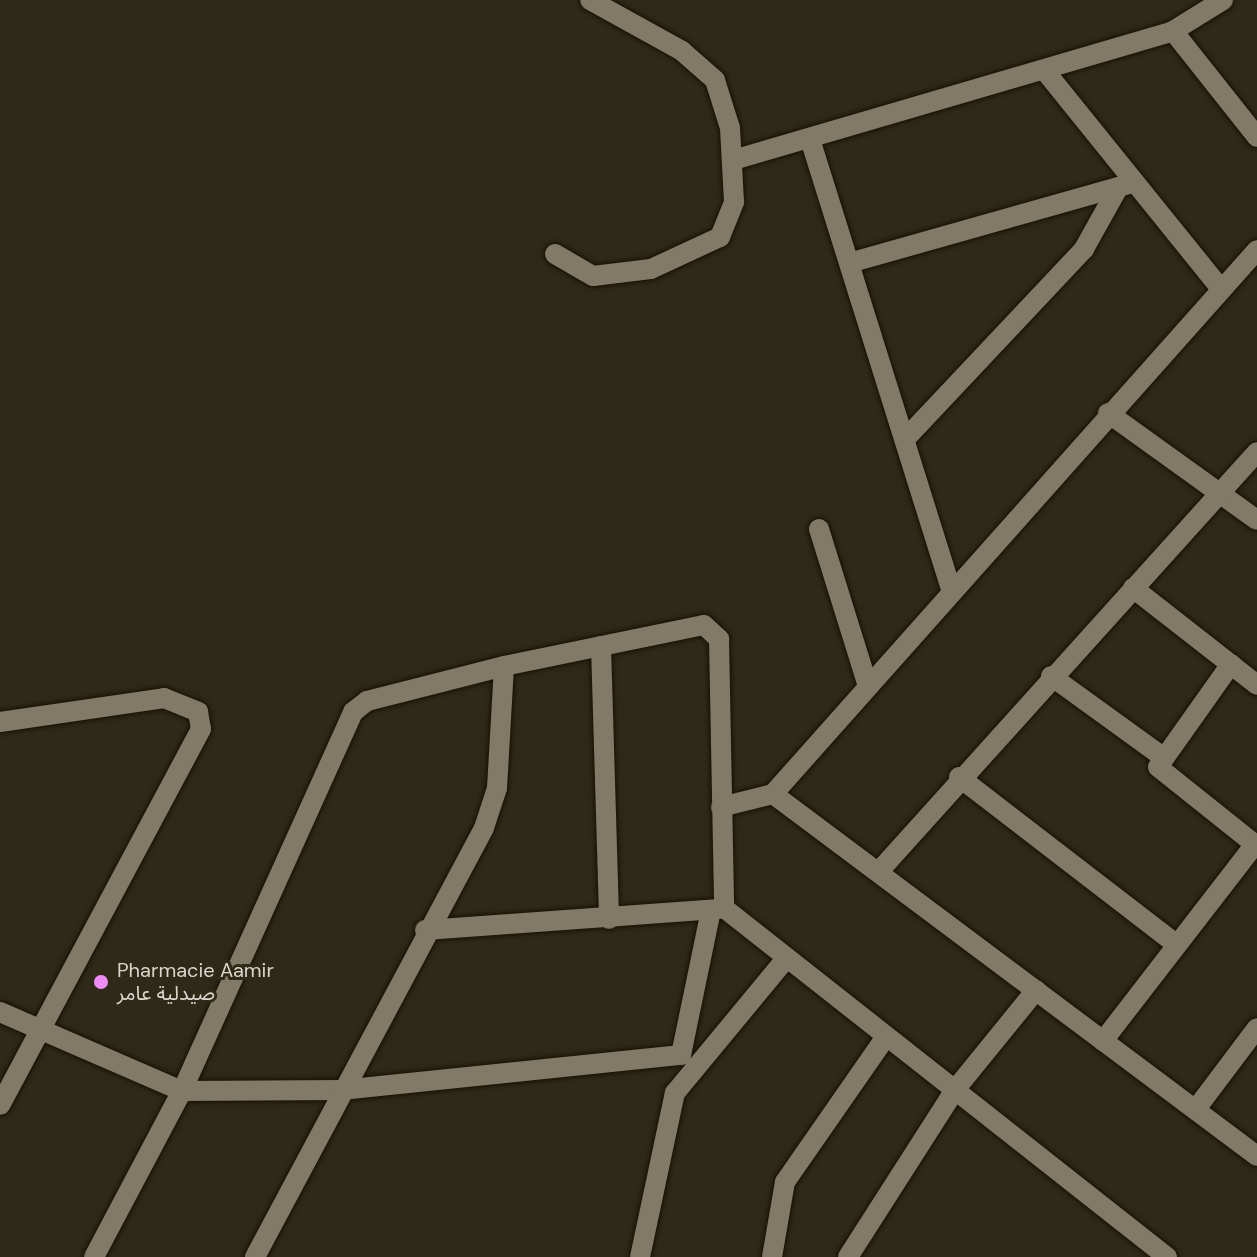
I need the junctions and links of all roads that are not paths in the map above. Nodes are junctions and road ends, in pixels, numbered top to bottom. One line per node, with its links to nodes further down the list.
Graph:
1 (590, 0): 7 (street)
2 (1223, 0): 3 (street)
3 (1173, 31): 4 (street); 5 (street)
4 (1045, 71): 6 (street); 8 (street)
5 (1257, 137)
6 (810, 139): 7 (street); 11 (street)
7 (733, 160): 10 (street)
8 (1125, 185): 11 (street); 12 (street); 14 (street)
9 (1257, 250): 12 (street)
10 (555, 254)
11 (853, 262): 14 (street)
12 (1219, 287): 13 (street)
13 (1108, 413): 16 (street); 20 (street)
14 (906, 438): 20 (street)
15 (1257, 452): 16 (street)
16 (1221, 492): 17 (street); 19 (street)
17 (1257, 520)
18 (819, 529): 25 (street)
19 (1133, 588): 22 (street); 24 (street)
20 (951, 589): 25 (street)
21 (601, 646): 23 (street); 31 (street); 35 (street)
22 (1231, 664): 26 (street); 28 (street)
23 (504, 666): 36 (street); 47 (street)
24 (1051, 676): 28 (street); 29 (street)
25 (867, 683): 30 (street)
26 (1257, 685)
27 (0, 722): 42 (street)
28 (1160, 755): 32 (street)
29 (959, 777): 33 (street); 37 (street)
30 (773, 794): 31 (street); 33 (street)
31 (721, 807): 34 (street)
32 (1256, 845): 37 (street)
33 (881, 869): 39 (street)
34 (718, 909): 35 (street); 38 (street); 45 (street)
35 (609, 919): 36 (street)
36 (425, 930): 46 (street)
37 (1177, 945): 44 (street)
38 (785, 960): 43 (street); 49 (street)
39 (1036, 990): 44 (street); 48 (street)
40 (0, 1012): 42 (street)
41 (1257, 1028): 51 (street)
42 (39, 1031): 47 (street); 50 (street)
43 (885, 1038): 48 (street); 56 (street)
44 (1103, 1041): 51 (street)
45 (681, 1055): 46 (street); 49 (street)
46 (341, 1090): 47 (street); 54 (street)
47 (182, 1091): 53 (street)
48 (954, 1091): 57 (street); 58 (street)
49 (675, 1093): 55 (street)
50 (0, 1105)
51 (1196, 1109): 52 (street)
52 (1257, 1156)
53 (94, 1257)
54 (255, 1257)
55 (640, 1257)
56 (772, 1257)
57 (848, 1257)
58 (1167, 1257)

